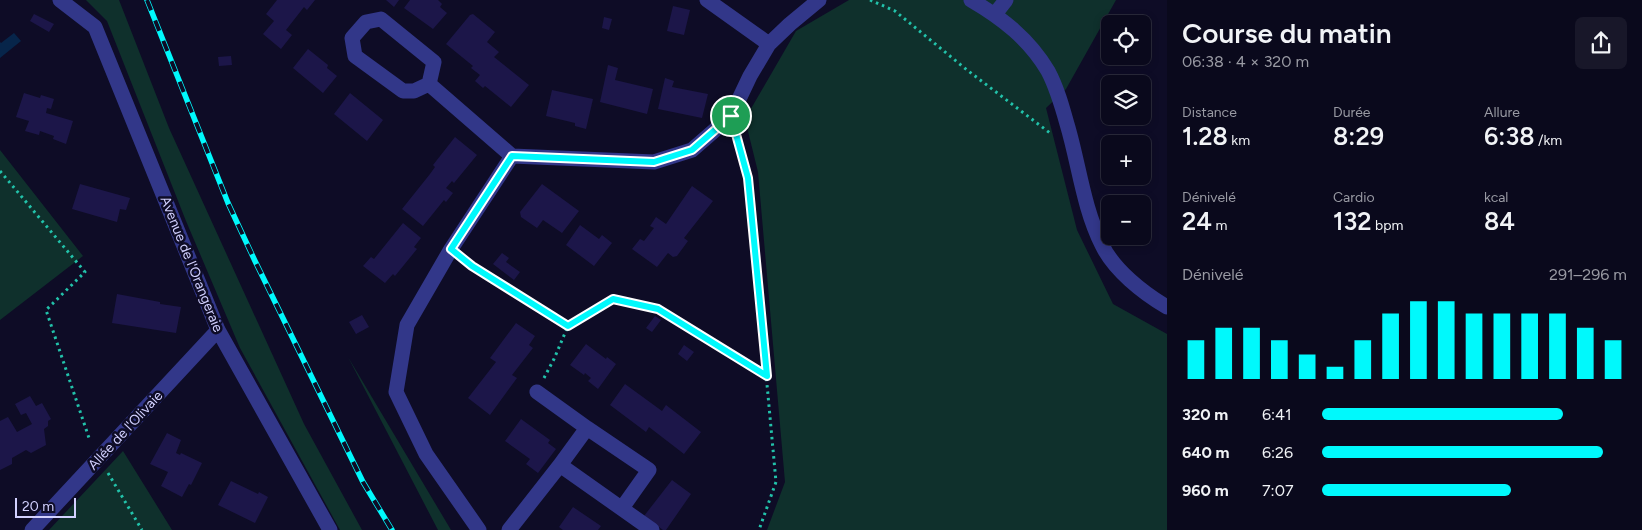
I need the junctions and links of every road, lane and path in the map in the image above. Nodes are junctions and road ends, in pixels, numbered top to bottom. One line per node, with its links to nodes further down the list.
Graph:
1 (60, 0): 17 (street, Avenue de l'Orangeraie)
2 (707, 0): 8 (street)
3 (819, 0): 8 (street)
4 (870, 0): 11 (path)
5 (971, 0): 7 (street)
6 (1006, 0): 7 (street)
7 (995, 14): 15 (street)
8 (769, 44): 10 (street)
9 (429, 84): 9 (street); 12 (street)
10 (731, 116): 12 (street); 18 (path)
11 (1052, 134)
12 (512, 156): 14 (street)
13 (0, 171): 21 (path)
14 (451, 249): 16 (path); 27 (street)
15 (1167, 307)
16 (568, 326): 18 (path); 19 (path)
17 (218, 330): 21 (street, Allée de l'Olivaie); 26 (street, Avenue de l'Orangeraie)
18 (767, 376): 30 (path)
19 (536, 392): 20 (street)
20 (587, 428): 22 (street); 23 (street)
21 (99, 457): 24 (street, Allée de l'Olivaie); 25 (path)
22 (560, 465): 23 (street); 28 (street)
23 (622, 508): 29 (street)
24 (32, 530)
25 (142, 530)
26 (330, 530)
27 (479, 530)
28 (509, 530)
29 (652, 530)
30 (759, 530)

